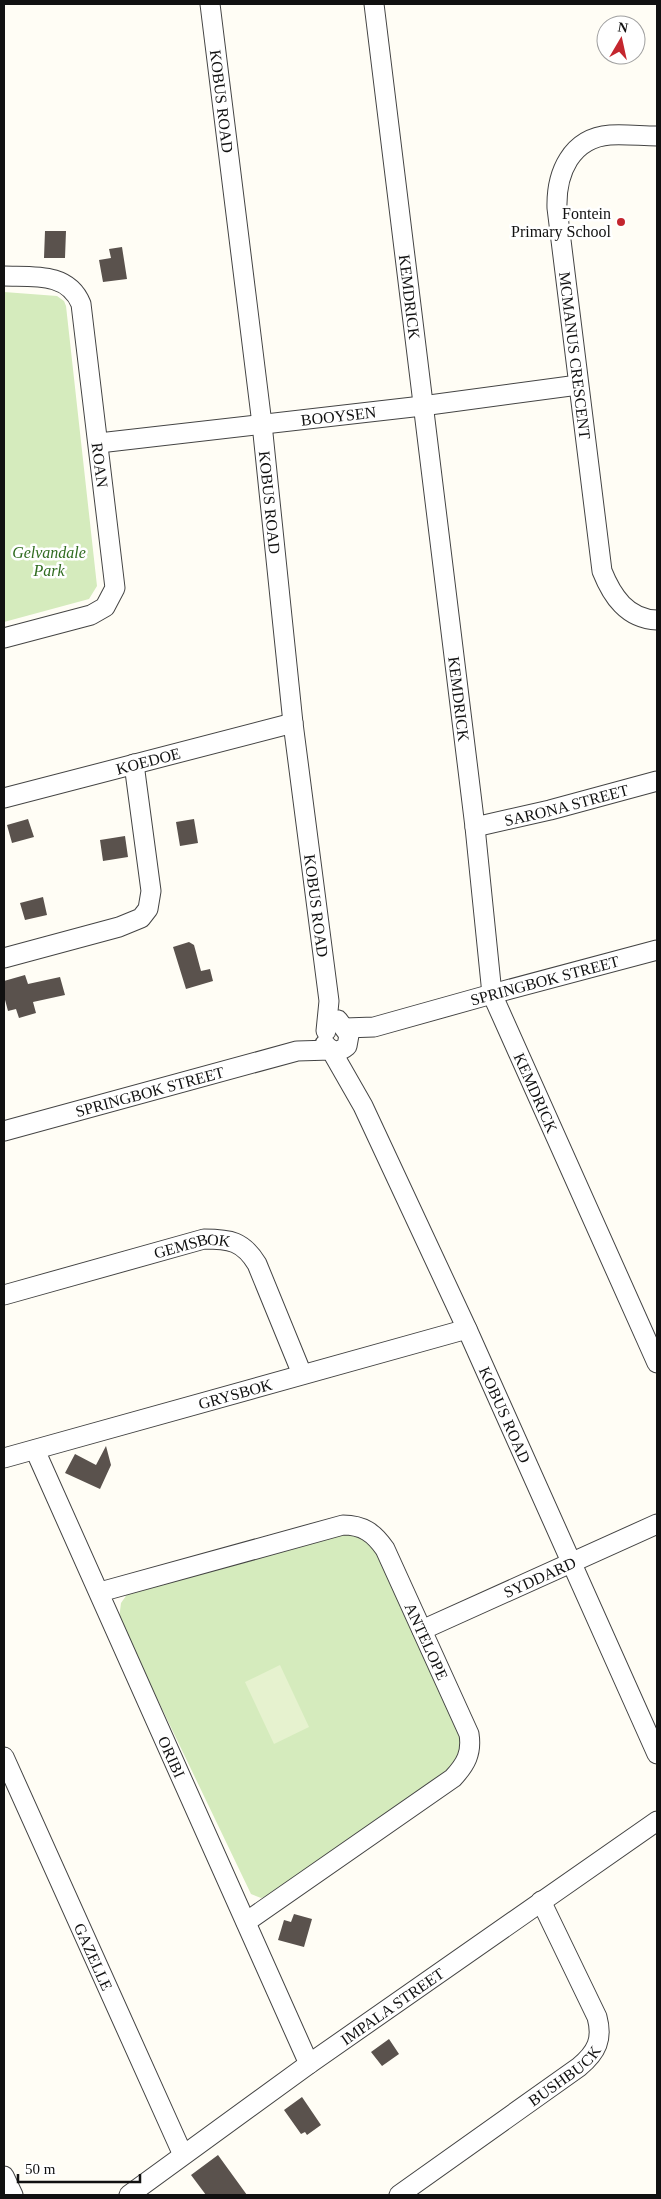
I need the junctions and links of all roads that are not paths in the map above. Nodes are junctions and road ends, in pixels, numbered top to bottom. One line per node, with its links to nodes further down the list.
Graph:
1 (210, 4): 7 (street, KOBUS ROAD)
2 (374, 4): 6 (street, KEMDRICK)
3 (657, 136): 5 (street, MCMANUS CRESCENT)
4 (4, 276): 8 (street, ROAN)
5 (578, 385): 6 (street, BOOYSEN); 9 (street, MCMANUS CRESCENT)
6 (422, 406): 7 (street, BOOYSEN); 15 (street, KEMDRICK)
7 (262, 424): 8 (street, BOOYSEN); 11 (street, KOBUS ROAD)
8 (99, 443): 10 (street, ROAN)
9 (657, 620)
10 (4, 638)
11 (293, 723): 12 (street, KOEDOE); 19 (street, KOBUS ROAD)
12 (134, 764): 14 (street, KOEDOE); 17 (street)
13 (657, 781): 15 (street, SARONA STREET)
14 (4, 798)
15 (475, 827): 18 (street, KEMDRICK)
16 (657, 950): 18 (street, SPRINGBOK STREET)
17 (4, 958)
18 (492, 994): 19 (street, SPRINGBOK STREET); 23 (street, KEMDRICK)
19 (337, 1037): 20 (street, SPRINGBOK STREET); 22 (street, KOBUS ROAD)
20 (4, 1131)
21 (4, 1295): 24 (street, GEMSBOK)
22 (467, 1329): 24 (street, GRYSBOK); 28 (street, KOBUS ROAD)
23 (657, 1363)
24 (302, 1374): 25 (street, GRYSBOK)
25 (35, 1450): 26 (street, GRYSBOK); 29 (street, ORIBI)
26 (4, 1458)
27 (657, 1524): 28 (street, SYDDARD)
28 (571, 1563): 30 (street, SYDDARD); 31 (street, KOBUS ROAD)
29 (100, 1592): 30 (street, ANTELOPE); 35 (street, ORIBI)
30 (422, 1630): 35 (street, ANTELOPE)
31 (657, 1754)
32 (4, 1757): 37 (street, GAZELLE)
33 (657, 1821): 34 (street, IMPALA STREET)
34 (541, 1901): 36 (street, IMPALA STREET); 41 (street, BUSHBUCK)
35 (246, 1922): 36 (street, ORIBI)
36 (309, 2064): 37 (street, IMPALA STREET)
37 (183, 2155): 40 (street, IMPALA STREET)
38 (4, 2176): 39 (street)
39 (13, 2195)
40 (129, 2195)
41 (399, 2195)

